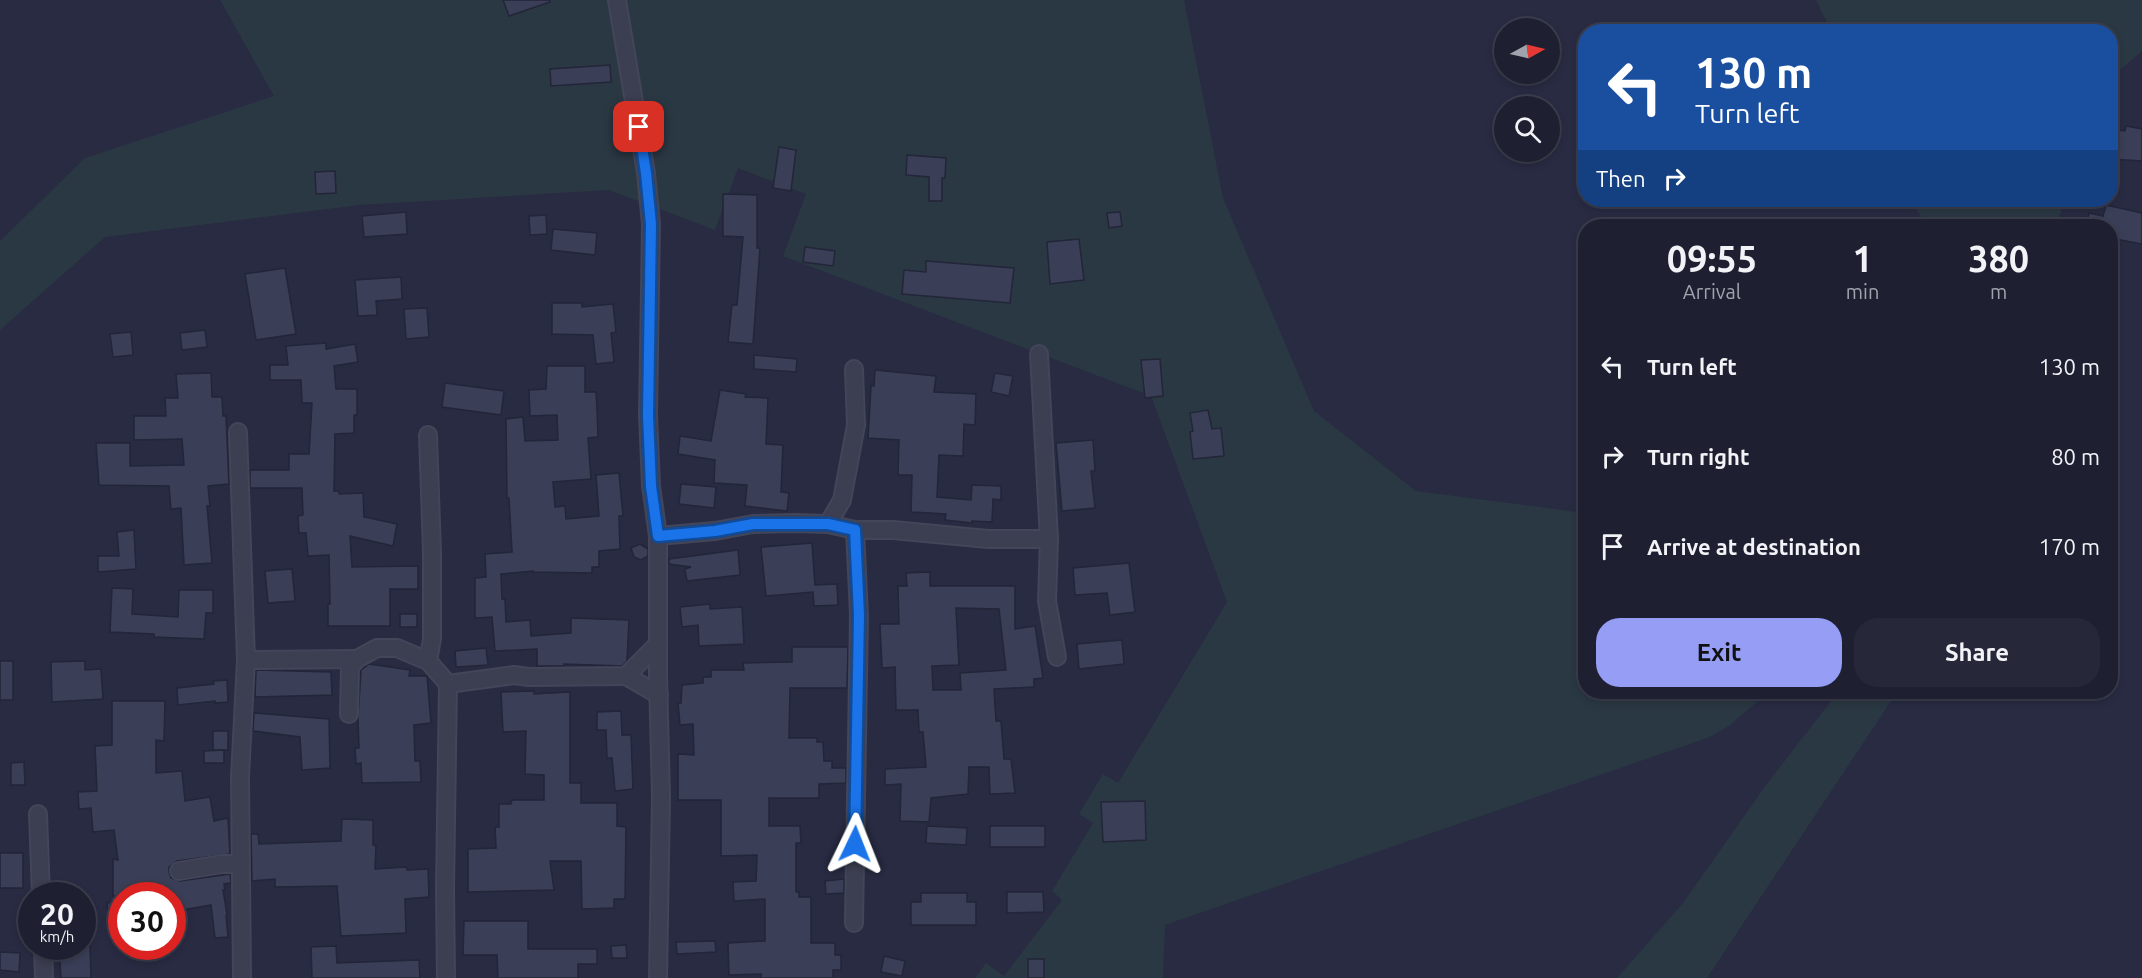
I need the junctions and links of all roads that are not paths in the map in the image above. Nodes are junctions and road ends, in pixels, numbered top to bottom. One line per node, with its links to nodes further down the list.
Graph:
1 (617, 0): 8 (street)
2 (1040, 354): 9 (street)
3 (854, 369): 6 (street)
4 (238, 432): 13 (street)
5 (428, 435): 14 (street)
6 (828, 524): 7 (street); 8 (street)
7 (855, 530): 9 (street); 23 (street)
8 (658, 536): 10 (street)
9 (1049, 539): 11 (street)
10 (658, 644): 15 (street); 17 (street)
11 (1057, 657)
12 (357, 659): 13 (street); 14 (street); 18 (street)
13 (246, 660): 20 (street)
14 (428, 661): 16 (street)
15 (626, 676): 16 (street); 17 (street)
16 (448, 684): 27 (street)
17 (659, 695): 28 (street)
18 (349, 714)
19 (38, 814): 22 (street)
20 (240, 864): 21 (street); 26 (street)
21 (179, 871)
22 (40, 882)
23 (854, 923)
24 (43, 960): 25 (street)
25 (44, 978)
26 (242, 978)
27 (446, 978)
28 (658, 978)

